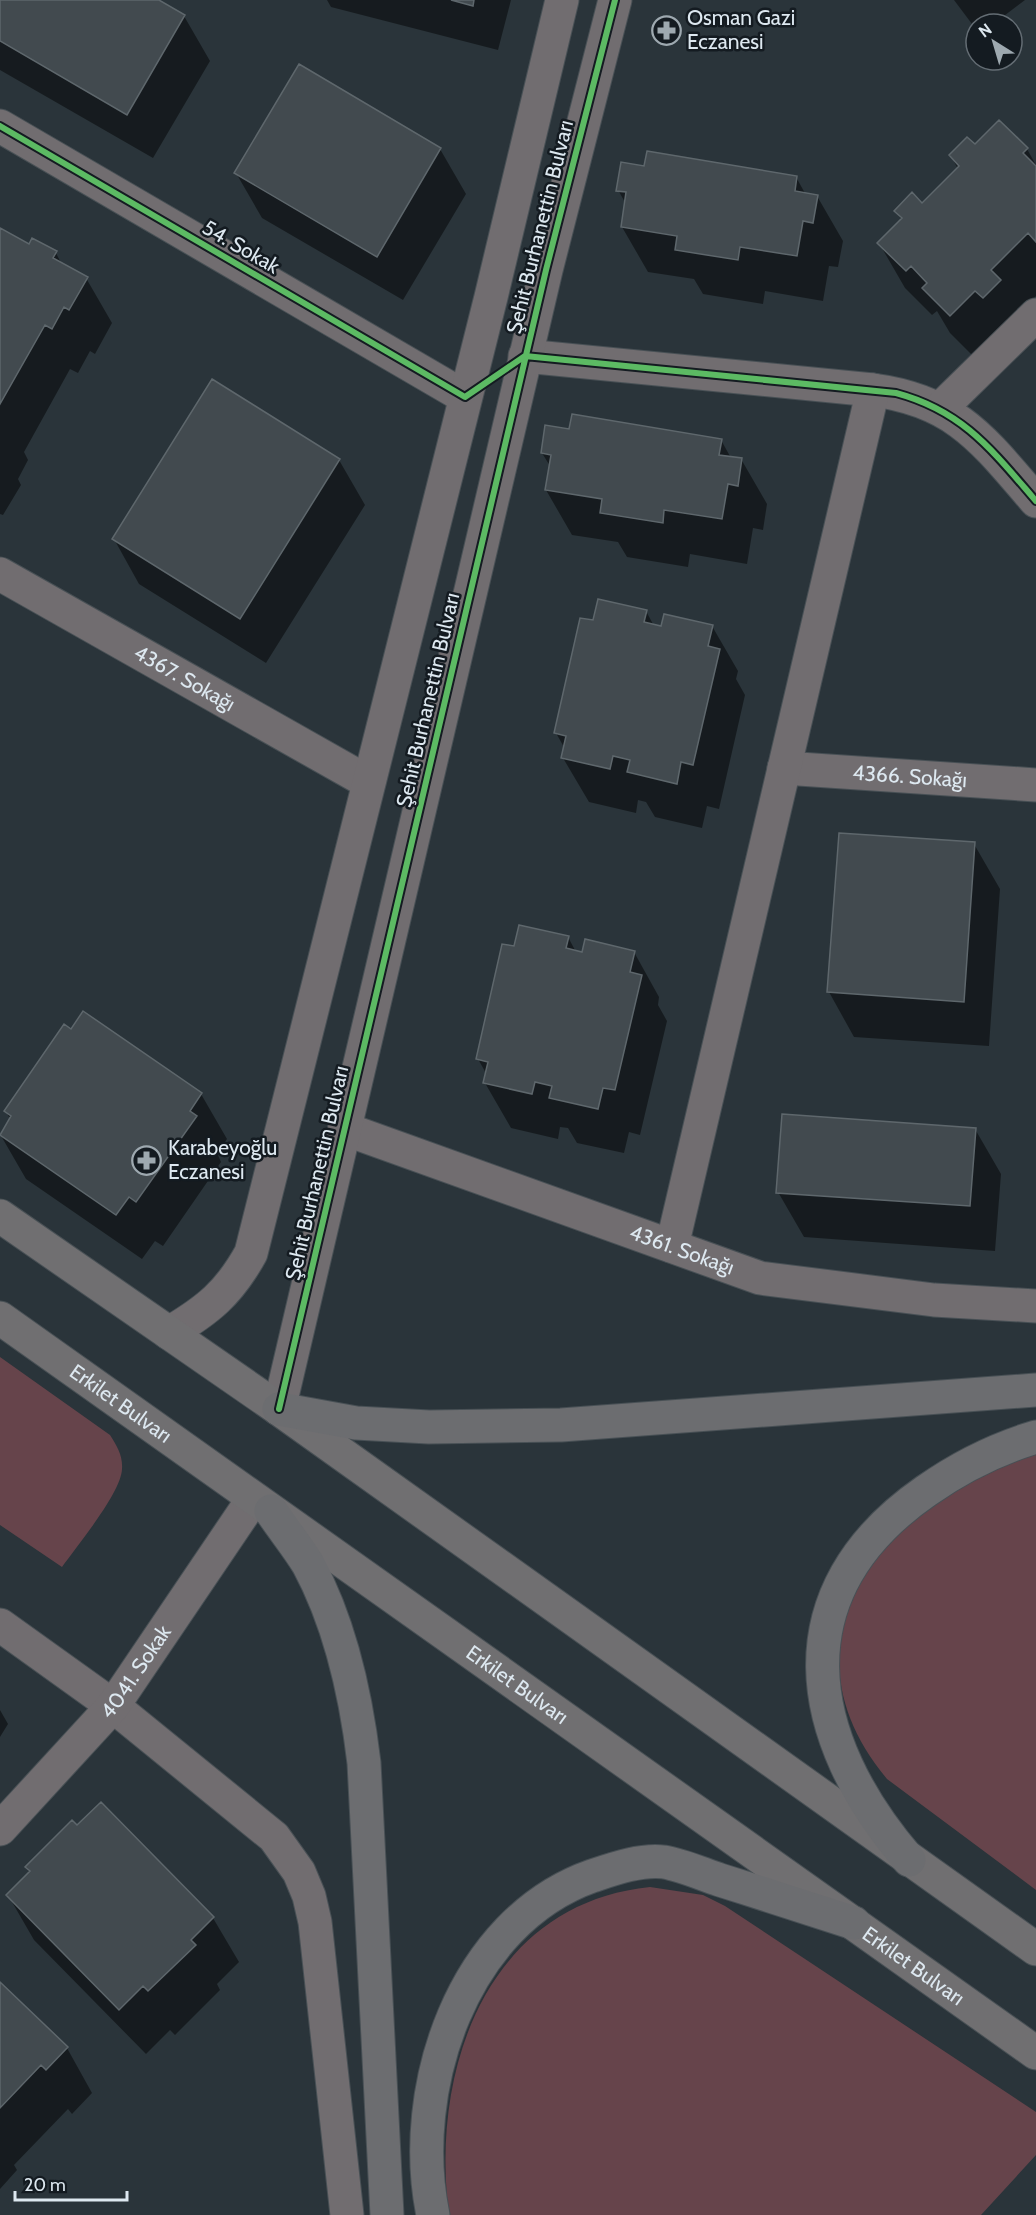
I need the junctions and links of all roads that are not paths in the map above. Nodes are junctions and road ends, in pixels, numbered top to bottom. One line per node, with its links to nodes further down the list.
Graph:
1 (562, 0): 7 (street, Şehit Burhanettin Bulvarı)
2 (615, 0): 5 (street, Şehit Burhanettin Bulvarı)
3 (0, 126): 7 (street, 54. Sokak)
4 (1036, 315): 8 (street)
5 (525, 356): 6 (street); 7 (street); 14 (street, Şehit Burhanettin Bulvarı)
6 (873, 390): 8 (street); 11 (street)
7 (465, 397): 12 (street, Şehit Burhanettin Bulvarı)
8 (940, 409): 9 (street)
9 (1036, 501)
10 (0, 574): 12 (street, 4367. Sokağı)
11 (784, 768): 13 (street, 4366. Sokağı); 16 (street)
12 (368, 782): 19 (street, Şehit Burhanettin Bulvarı)
13 (1036, 785)
14 (345, 1129): 16 (street, 4361. Sokağı); 21 (street, Şehit Burhanettin Bulvarı)
15 (0, 1216): 19 (main road)
16 (672, 1246): 17 (street, 4361. Sokağı)
17 (1036, 1306)
18 (0, 1318): 23 (main road, Erkilet Bulvarı)
19 (169, 1333): 21 (main road)
20 (1036, 1390): 21 (highway)
21 (279, 1409): 27 (main road)
22 (1036, 1437): 27 (highway)
23 (262, 1505): 25 (street, 4041. Sokak); 28 (main road, Erkilet Bulvarı); 32 (highway)
24 (0, 1625): 25 (street)
25 (113, 1706): 26 (street, 4041. Sokak); 31 (street)
26 (0, 1829)
27 (909, 1860): 29 (main road)
28 (854, 1923): 30 (main road, Erkilet Bulvarı); 33 (highway)
29 (1036, 1949)
30 (1036, 2053)
31 (347, 2215)
32 (387, 2215)
33 (433, 2215)

